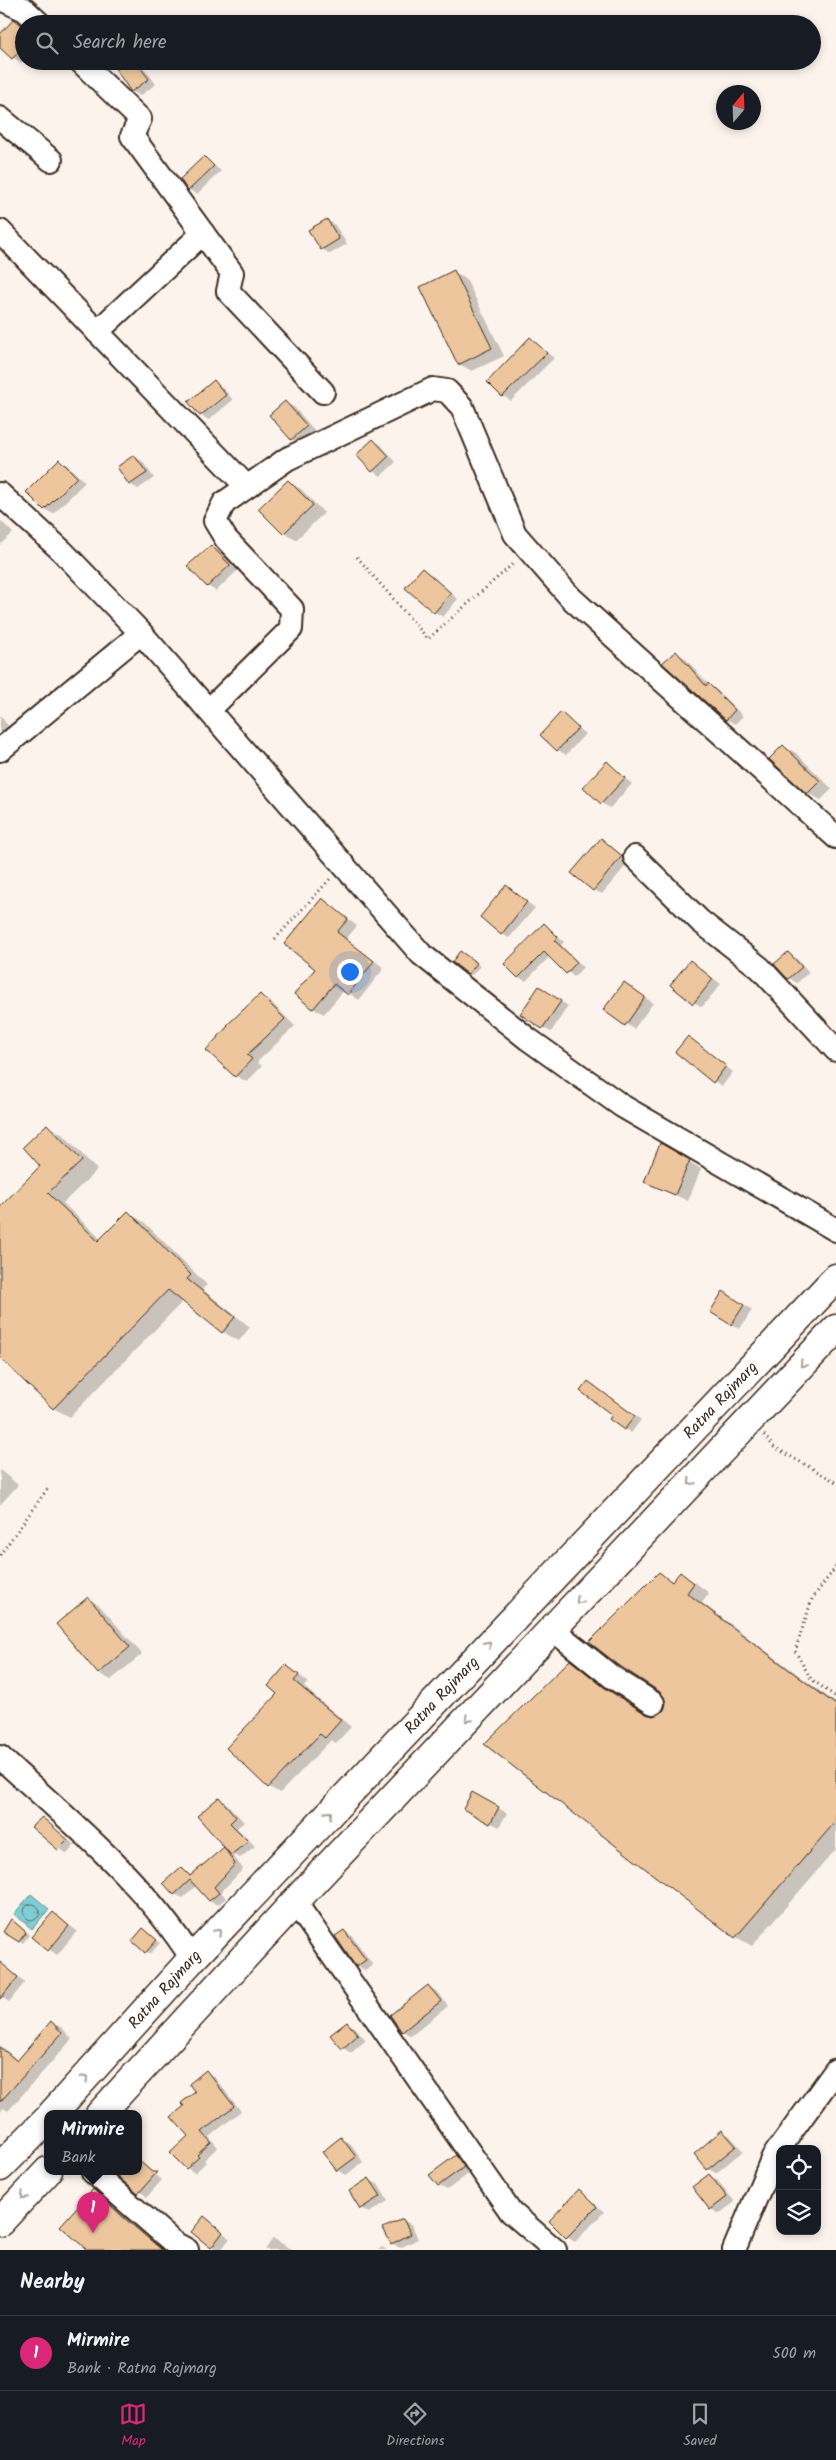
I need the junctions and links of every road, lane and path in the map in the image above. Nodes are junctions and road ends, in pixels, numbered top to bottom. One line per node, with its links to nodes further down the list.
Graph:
1 (4, 0): 2 (street)
2 (30, 15)
3 (89, 70): 7 (street)
4 (0, 118): 5 (street)
5 (51, 160)
6 (0, 231): 8 (street)
7 (202, 233): 8 (street); 9 (street)
8 (97, 332): 10 (street)
9 (323, 392)
10 (247, 487): 12 (street); 15 (street)
11 (0, 494): 14 (street)
12 (529, 550): 13 (path); 17 (street)
13 (357, 556)
14 (141, 633): 15 (street); 16 (street)
15 (209, 710): 19 (street)
16 (0, 750)
17 (836, 837)
18 (635, 857): 21 (street)
19 (343, 864): 20 (path); 22 (street)
20 (275, 939)
21 (836, 1050)
22 (836, 1230)
23 (836, 1278): 35 (highway, Ratna Rajmarg, one-way to 23)
24 (836, 1329): 25 (highway, one-way to 25)
25 (750, 1420): 26 (path); 30 (highway, one-way to 30)
26 (836, 1482)
27 (48, 1488): 28 (path)
28 (0, 1555)
29 (836, 1567): 31 (path)
30 (552, 1629): 32 (street); 34 (highway, one-way to 34)
31 (836, 1697)
32 (653, 1703)
33 (0, 1756): 35 (street)
34 (295, 1902): 38 (highway); 45 (street)
35 (192, 1959): 37 (highway, Ratna Rajmarg, one-way to 35)
36 (836, 2070): 46 (street)
37 (58, 2110)
38 (104, 2110)
39 (44, 2125): 40 (highway, Ratna Rajmarg)
40 (0, 2167)
41 (44, 2175): 43 (highway, one-way to 43)
42 (96, 2175): 44 (street)
43 (0, 2222)
44 (187, 2250)
45 (555, 2250)
46 (734, 2250)

